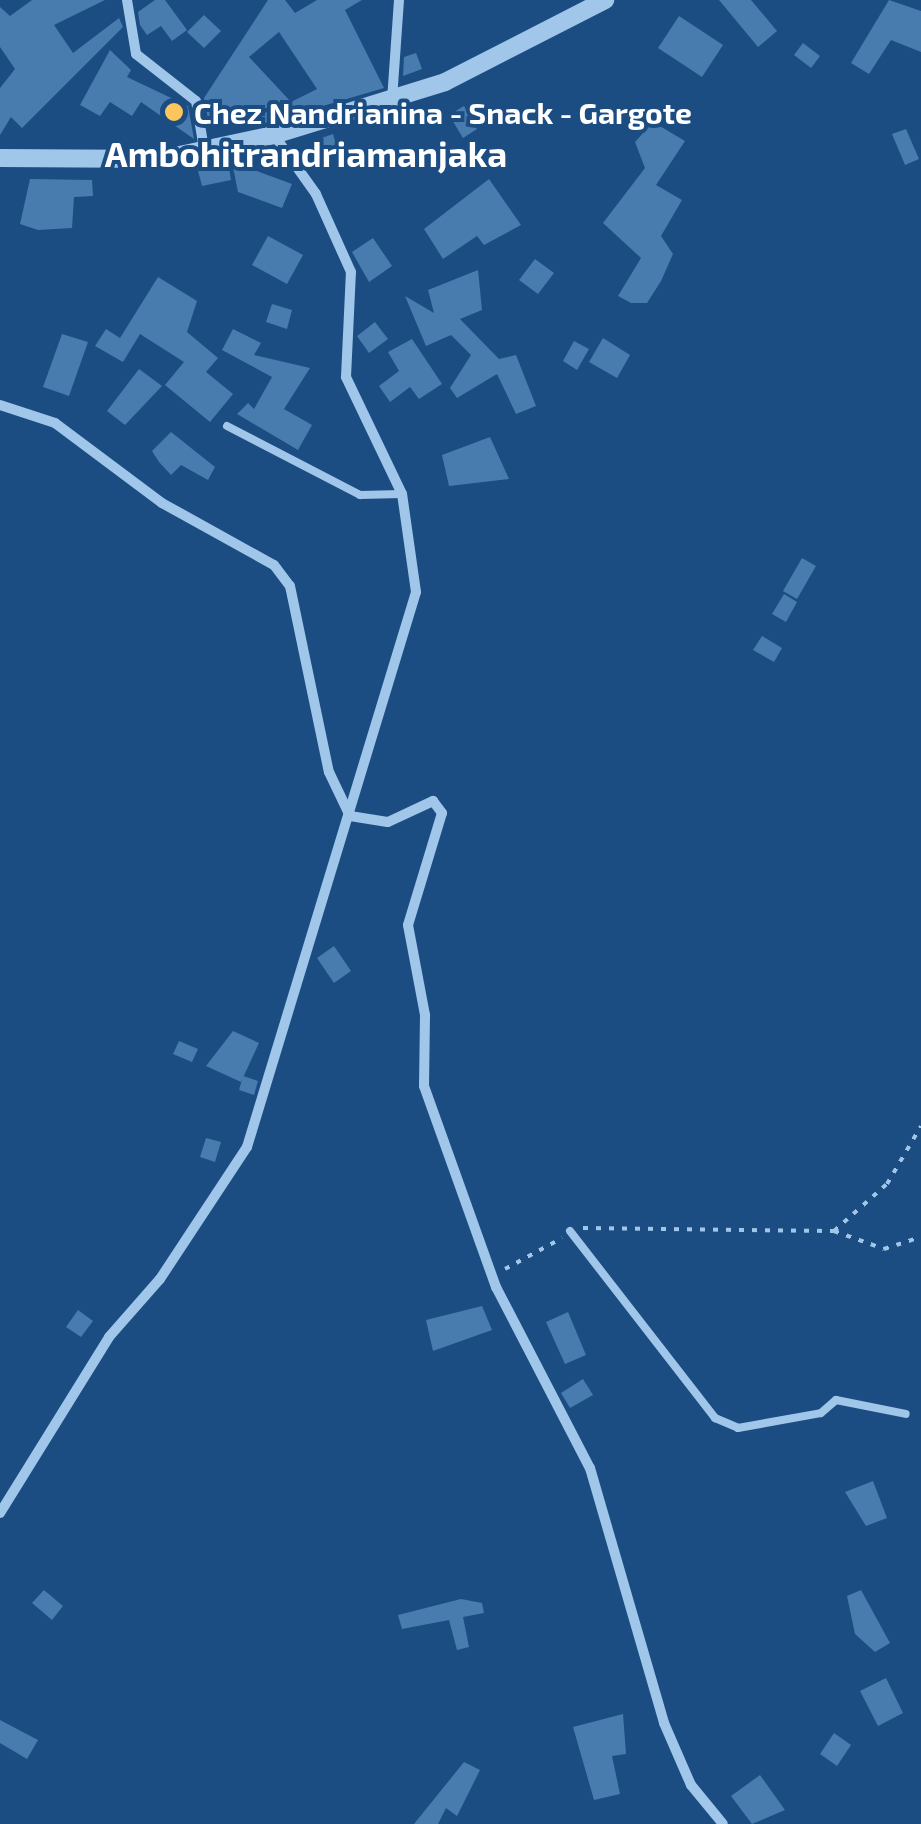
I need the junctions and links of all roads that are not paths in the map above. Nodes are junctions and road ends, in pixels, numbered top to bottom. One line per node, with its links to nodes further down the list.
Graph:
1 (127, 0): 6 (street)
2 (398, 0): 4 (street)
3 (605, 0): 4 (street)
4 (389, 104): 5 (street)
5 (274, 135): 6 (street); 10 (street)
6 (204, 149): 7 (street)
7 (0, 158)
8 (0, 405): 11 (street)
9 (227, 426): 10 (lane)
10 (402, 494): 11 (street)
11 (350, 816): 14 (street); 15 (street)
12 (570, 1232): 13 (lane)
13 (906, 1414)
14 (0, 1514)
15 (723, 1824)

